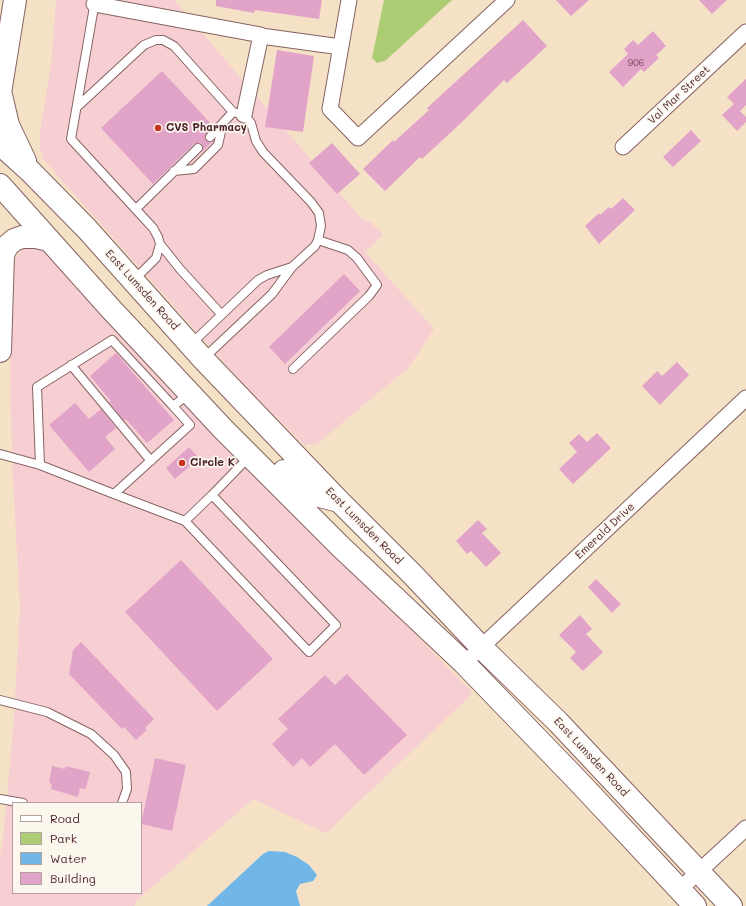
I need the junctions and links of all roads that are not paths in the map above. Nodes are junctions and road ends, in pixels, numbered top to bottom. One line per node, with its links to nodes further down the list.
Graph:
1 (15, 0): 8 (main road)
2 (349, 0): 7 (street)
3 (508, 0): 7 (street)
4 (94, 2): 6 (street); 9 (lane)
5 (746, 32): 14 (street, Val Mar Street)
6 (261, 36): 7 (street); 10 (street)
7 (341, 47)
8 (0, 92): 16 (main road)
9 (77, 107): 10 (lane); 19 (lane)
10 (239, 114): 11 (lane); 21 (lane)
11 (223, 123): 12 (lane); 17 (lane)
12 (210, 137)
13 (0, 144): 16 (main road, East Lumsden Road)
14 (623, 147)
15 (198, 148): 17 (lane)
16 (30, 171): 24 (main road, East Lumsden Road)
17 (174, 171): 19 (lane)
18 (0, 185): 20 (main road)
19 (136, 209): 22 (lane)
20 (49, 240): 26 (main road); 31 (main road)
21 (318, 240): 23 (lane); 29 (lane)
22 (160, 244): 24 (lane); 25 (lane)
23 (292, 267): 25 (lane); 27 (lane)
24 (133, 281): 27 (main road, East Lumsden Road)
25 (221, 314): 27 (lane)
26 (0, 351)
27 (197, 351): 39 (main road, East Lumsden Road)
28 (71, 365): 31 (lane); 35 (lane); 36 (lane)
29 (293, 369)
30 (746, 398): 41 (street, Emerald Drive)
31 (181, 400): 32 (main road); 35 (lane)
32 (211, 417): 34 (main road); 39 (main road)
33 (0, 454): 36 (lane)
34 (250, 456): 38 (lane); 42 (main road)
35 (151, 461): 37 (lane)
36 (40, 464): 37 (lane)
37 (114, 494): 40 (lane)
38 (212, 495): 40 (lane); 40 (lane)
39 (339, 501): 41 (main road, East Lumsden Road)
40 (185, 521)
41 (481, 647): 42 (street, Emerald Drive); 48 (main road, East Lumsden Road)
42 (464, 663): 49 (main road)
43 (0, 700): 46 (lane)
44 (0, 799): 45 (lane)
45 (17, 802)
46 (122, 802)
47 (746, 828): 48 (street)
48 (699, 872): 49 (street); 51 (main road, East Lumsden Road)
49 (680, 890): 50 (main road)
50 (695, 906)
51 (731, 906)

